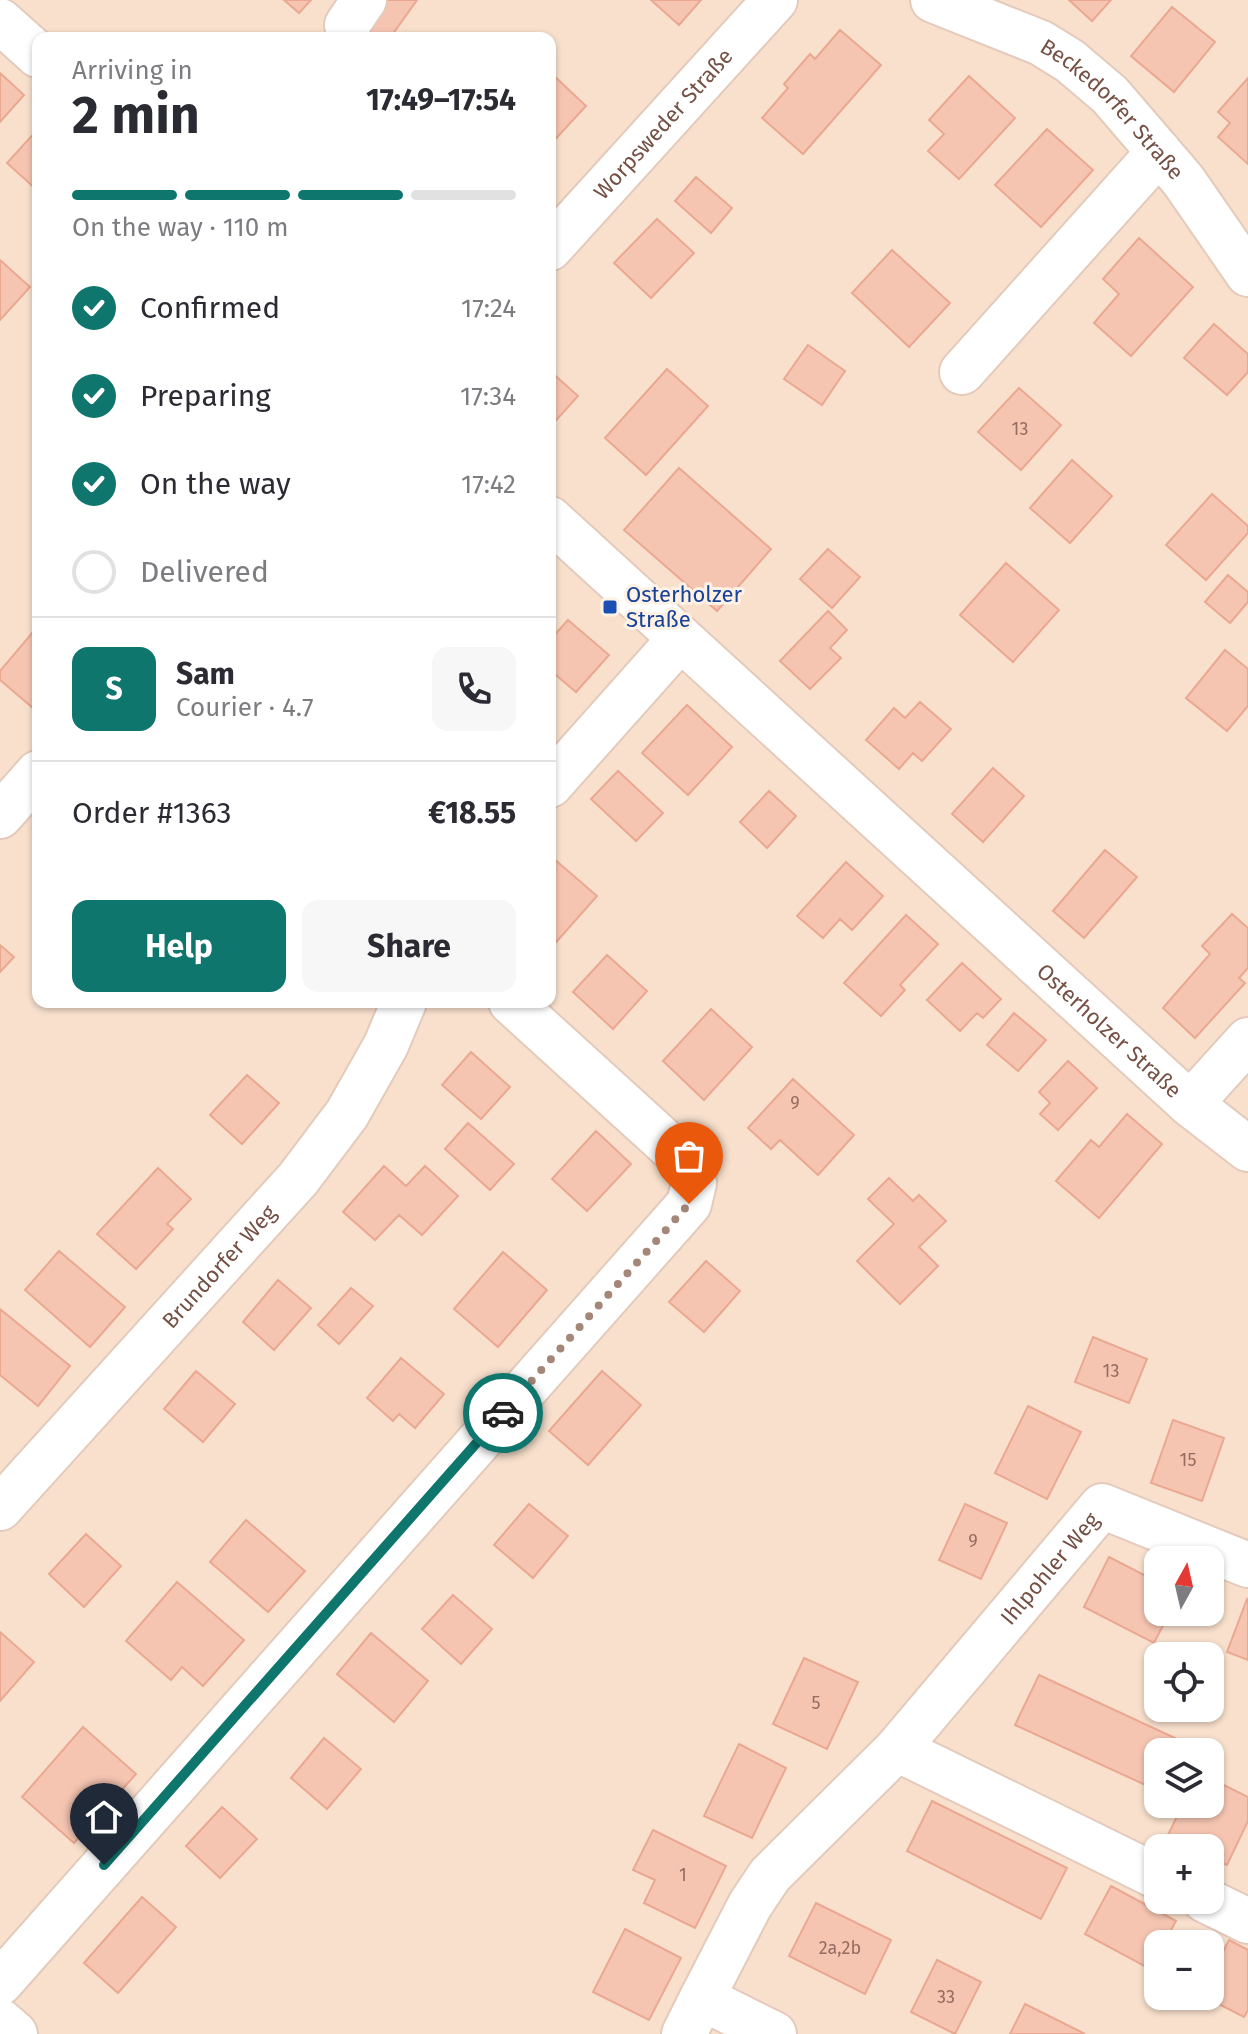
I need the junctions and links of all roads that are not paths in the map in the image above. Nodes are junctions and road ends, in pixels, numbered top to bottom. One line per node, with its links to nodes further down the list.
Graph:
1 (775, 0): 6 (street, Worpsweder Straße)
2 (933, 0): 5 (street, Beckedorfer Straße)
3 (0, 21): 4 (street)
4 (32, 50)
5 (1159, 152): 7 (street, Beckedorfer Straße); 8 (street)
6 (556, 241)
7 (1248, 274)
8 (962, 372)
9 (556, 525): 10 (street, Osterholzer Straße)
10 (680, 639): 11 (street); 17 (street, Osterholzer Straße)
11 (556, 778)
12 (32, 780): 13 (street)
13 (0, 816)
14 (401, 1008): 19 (street, Brundorfer Weg)
15 (518, 1008): 25 (street)
16 (1248, 1040): 17 (street)
17 (1190, 1104): 18 (street, Osterholzer Straße)
18 (1248, 1149)
19 (0, 1508)
20 (1248, 1565): 21 (street, Ihlpohler Weg)
21 (897, 1749): 22 (street); 26 (street, Ihlpohler Weg)
22 (1144, 1870)
23 (1224, 1909): 24 (street)
24 (1248, 1921)
25 (0, 1983)
26 (693, 2016): 29 (street)
27 (0, 2021): 28 (street)
28 (15, 2034)
29 (774, 2034)

